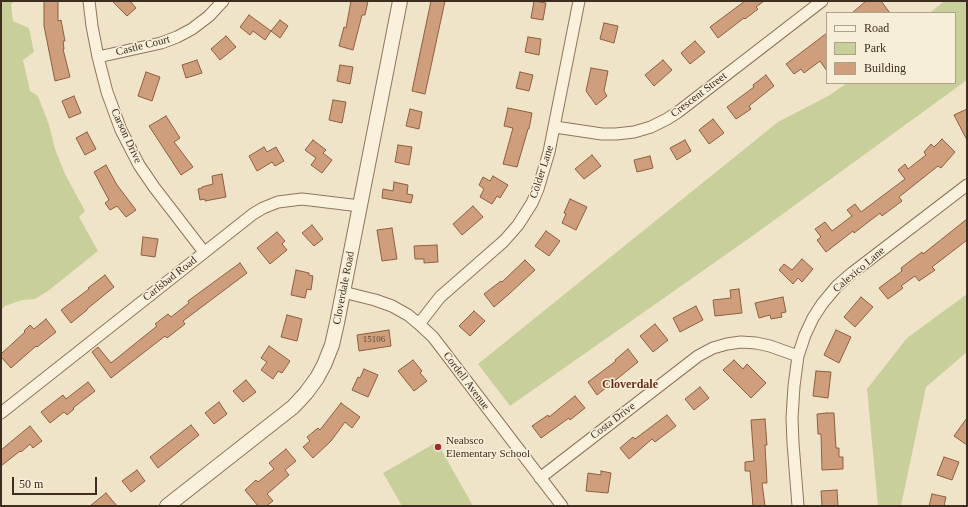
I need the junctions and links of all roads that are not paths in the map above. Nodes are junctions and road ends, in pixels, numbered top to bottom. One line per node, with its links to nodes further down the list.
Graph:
1 (89, 1): 6 (street, Carson Drive)
2 (223, 1): 6 (street, Castle Court)
3 (400, 1): 9 (street, Cloverdale Road)
4 (579, 1): 7 (street, Colder Lane)
5 (822, 1): 7 (street, Crescent Street)
6 (98, 57): 10 (street, Carson Drive)
7 (555, 127): 12 (street, Colder Lane)
8 (967, 185): 13 (street, Calexico Lane)
9 (360, 206): 10 (street, Carlsbad Road); 11 (street, Cloverdale Road)
10 (204, 252): 14 (street, Carlsbad Road)
11 (343, 292): 12 (street, Cordell Avenue); 16 (street, Cloverdale Road)
12 (419, 324): 15 (street, Cordell Avenue)
13 (798, 356): 15 (street, Costa Drive); 18 (street, Calexico Lane)
14 (1, 413)
15 (540, 478): 17 (street, Cordell Avenue)
16 (167, 506)
17 (562, 506)
18 (798, 506)

